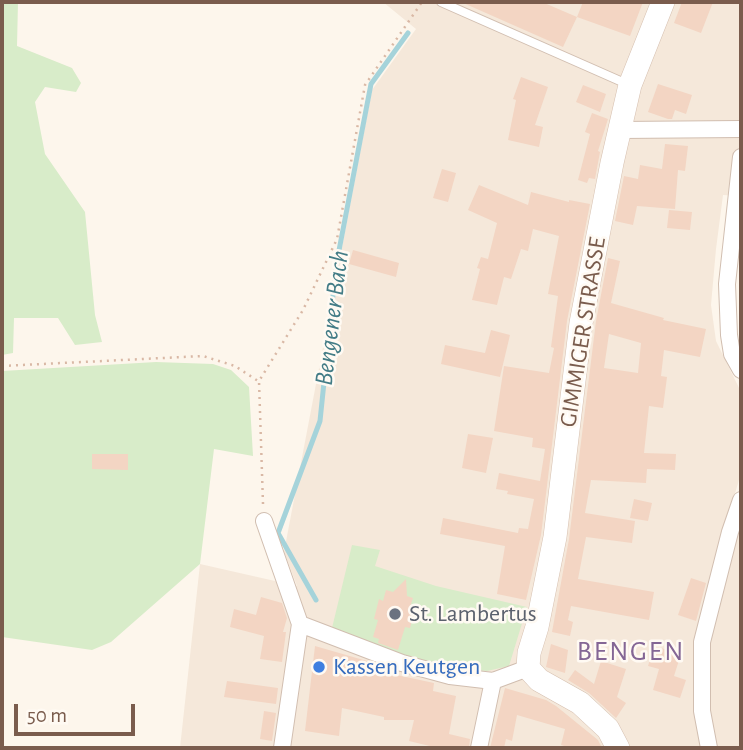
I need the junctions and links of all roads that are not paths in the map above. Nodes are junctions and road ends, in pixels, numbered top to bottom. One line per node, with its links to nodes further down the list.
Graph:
1 (441, 2): 3 (lane)
2 (663, 2): 3 (street, GIMMIGER STRASSE)
3 (631, 86): 5 (street, GIMMIGER STRASSE)
4 (741, 129): 5 (street)
5 (620, 130): 11 (street, GIMMIGER STRASSE)
6 (741, 157): 7 (street)
7 (741, 370)
8 (741, 500): 16 (street)
9 (264, 521): 10 (street)
10 (300, 624): 12 (street); 13 (street)
11 (528, 668): 12 (street); 15 (street)
12 (494, 681): 14 (street)
13 (282, 748)
14 (479, 748)
15 (618, 748)
16 (709, 748)

